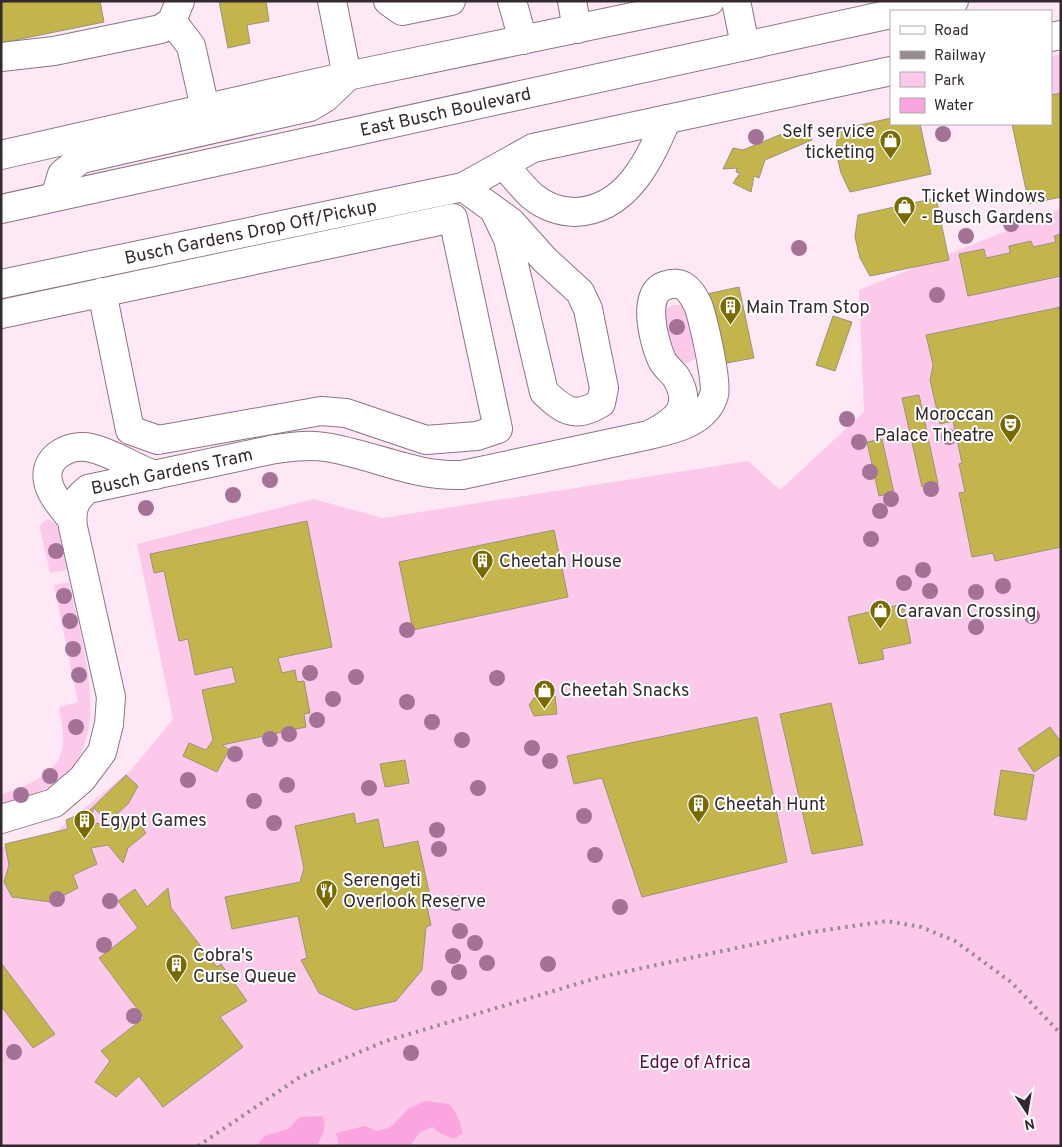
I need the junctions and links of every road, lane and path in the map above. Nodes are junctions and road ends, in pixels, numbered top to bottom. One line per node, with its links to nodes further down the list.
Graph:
1 (332, 1): 17 (main road)
2 (388, 1): 8 (main road)
3 (512, 1): 13 (main road)
4 (572, 1): 12 (main road)
5 (710, 1): 12 (main road)
6 (736, 1): 14 (main road)
7 (954, 1): 9 (main road)
8 (435, 2)
9 (911, 10)
10 (176, 11): 15 (main road); 18 (main road)
11 (890, 14): 14 (main road, East Busch Boulevard)
12 (577, 29): 13 (main road)
13 (523, 40): 17 (main road)
14 (745, 45): 23 (main road, East Busch Boulevard)
15 (1, 57)
16 (890, 71): 19 (main road, Busch Gardens Drop Off/Pickup)
17 (347, 76): 18 (main road); 23 (main road)
18 (205, 108): 20 (main road)
19 (666, 119): 21 (main road, Busch Gardens Drop Off/Pickup); 21 (main road)
20 (1, 155)
21 (504, 165): 22 (main road, Busch Gardens Drop Off/Pickup)
22 (463, 188): 25 (main road); 26 (main road, Busch Gardens Drop Off/Pickup)
23 (55, 197): 24 (main road, East Busch Boulevard)
24 (1, 209)
25 (494, 210): 25 (main road)
26 (1, 284)
27 (102, 292): 27 (main road); 28 (main road)
28 (1, 314)
29 (649, 435): 29 (main road, Busch Gardens Tram); 30 (main road, Busch Gardens Tram)
30 (155, 475): 31 (main road, Busch Gardens Tram); 31 (main road)
31 (72, 520): 32 (main road, Busch Gardens Tram)
32 (1, 818)

